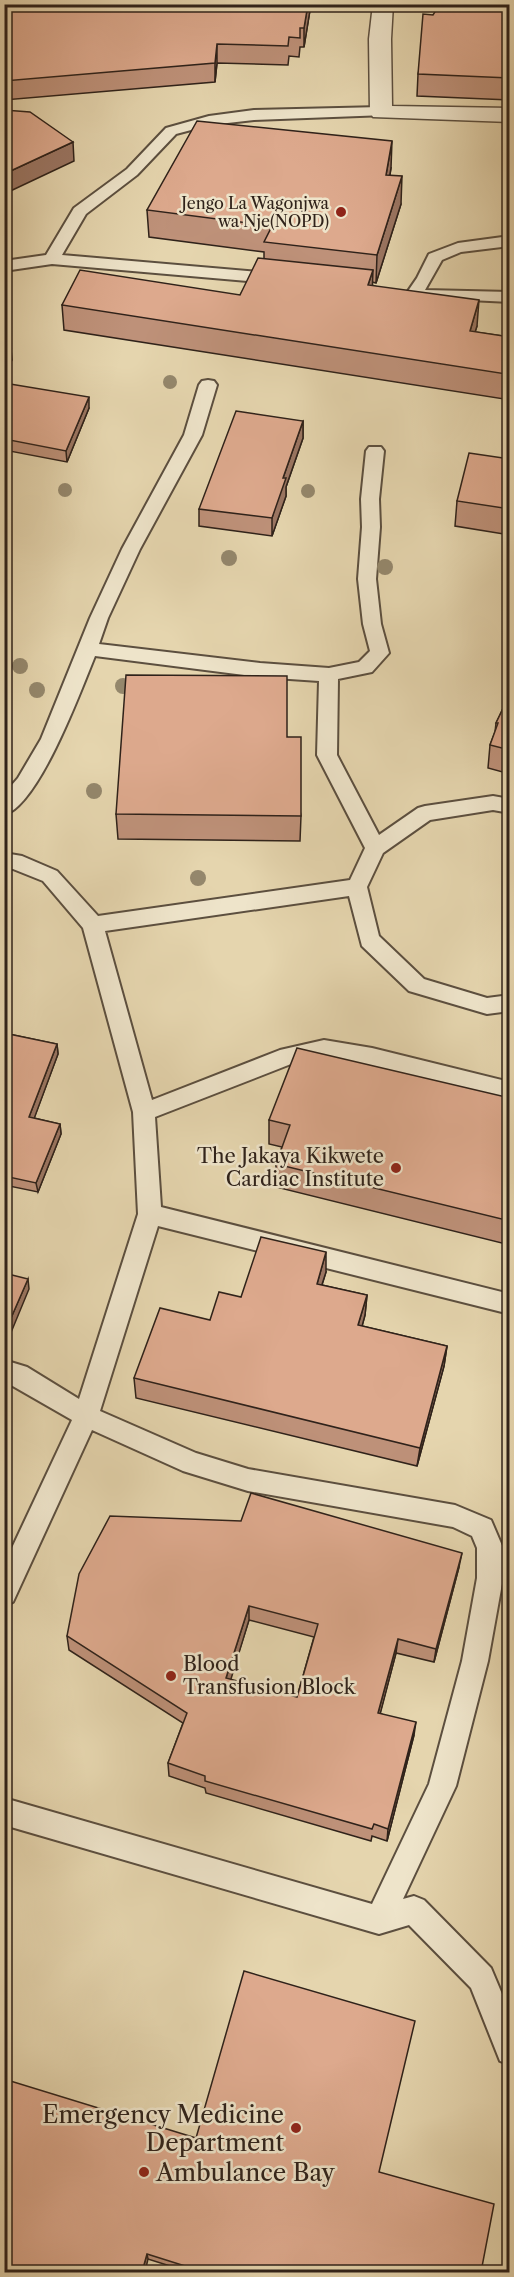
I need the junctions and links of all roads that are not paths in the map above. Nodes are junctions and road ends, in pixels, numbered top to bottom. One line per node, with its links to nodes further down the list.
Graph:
1 (383, 4): 2 (street)
2 (381, 112): 3 (street); 5 (lane)
3 (510, 115)
4 (510, 241): 8 (lane)
5 (52, 260): 6 (lane); 7 (lane)
6 (4, 266)
7 (301, 281)
8 (510, 297)
9 (208, 385): 11 (lane)
10 (375, 451): 12 (lane)
11 (88, 649): 12 (lane); 14 (lane)
12 (329, 675): 15 (lane)
13 (510, 806): 15 (lane)
14 (4, 808)
15 (375, 848): 17 (lane)
16 (4, 861): 18 (lane)
17 (357, 887): 18 (lane); 19 (lane)
18 (93, 925): 21 (lane)
19 (510, 1003)
20 (510, 1091): 21 (lane)
21 (144, 1112): 22 (lane)
22 (150, 1214): 23 (lane); 25 (lane)
23 (510, 1304)
24 (4, 1370): 25 (lane)
25 (86, 1416): 26 (lane); 28 (lane)
26 (4, 1594)
27 (4, 1811): 28 (lane)
28 (379, 1920): 29 (lane)
29 (510, 2051)

